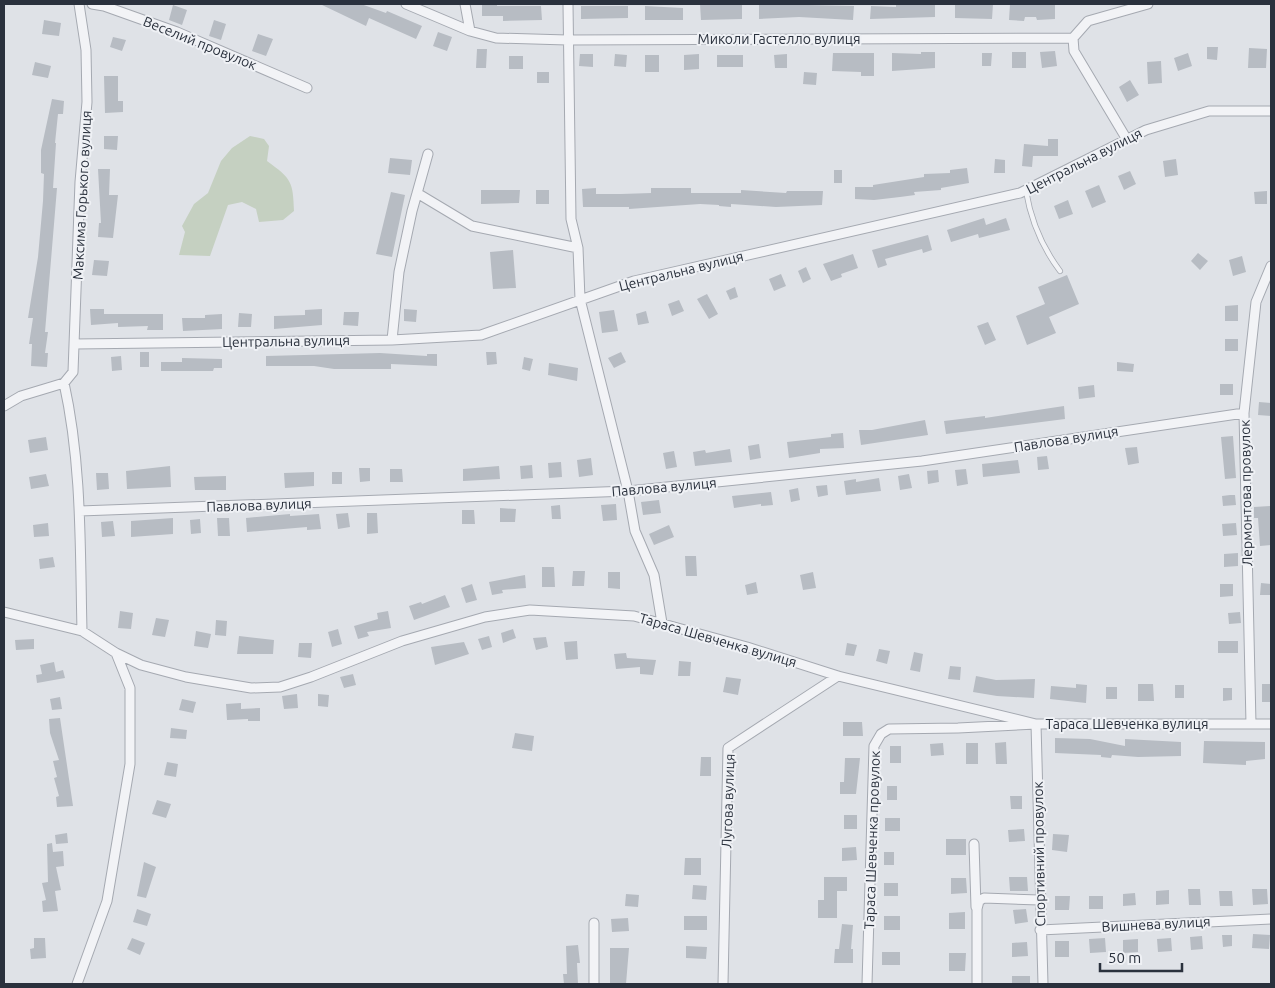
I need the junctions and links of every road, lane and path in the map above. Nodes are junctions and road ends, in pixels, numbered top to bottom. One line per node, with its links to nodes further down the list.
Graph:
1 (79, 4): 21 (street, Максима Горького вулиця)
2 (92, 4): 10 (street, Веселий провулок)
3 (406, 4): 7 (street, Миколи Гастелло вулиця)
4 (465, 4): 7 (street)
5 (568, 4): 9 (street)
6 (1148, 4): 8 (street)
7 (470, 31): 9 (street, Миколи Гастелло вулиця)
8 (1072, 38): 9 (street, Миколи Гастелло вулиця); 12 (street)
9 (567, 40): 16 (street)
10 (307, 88)
11 (1271, 111): 12 (street, Центральна вулиця)
12 (1126, 138): 14 (street, Центральна вулиця)
13 (428, 154): 15 (street)
14 (1026, 190): 18 (lane); 19 (street, Центральна вулиця)
15 (417, 193): 16 (street); 20 (street)
16 (578, 248): 19 (street)
17 (1271, 266): 24 (street, Лермонтова провулок)
18 (1060, 272)
19 (580, 299): 20 (street, Центральна вулиця); 25 (street)
20 (392, 340): 21 (street, Центральна вулиця)
21 (75, 344): 22 (street, Максима Горького вулиця)
22 (64, 383): 23 (street); 26 (street)
23 (4, 406)
24 (1244, 412): 25 (street, Павлова вулиця); 33 (street, Лермонтова провулок)
25 (628, 491): 26 (street, Павлова вулиця); 28 (street)
26 (80, 512): 29 (street)
27 (4, 612): 29 (street, Тараса Шевченка вулиця)
28 (662, 622): 30 (street, Тараса Шевченка вулиця); 31 (street, Тараса Шевченка вулиця)
29 (82, 631): 30 (street, Тараса Шевченка вулиця)
30 (116, 653): 41 (street)
31 (838, 676): 32 (street, Тараса Шевченка вулиця); 43 (street, Лугова вулиця)
32 (1036, 724): 33 (street, Тараса Шевченка вулиця); 36 (street, Спортивний провулок); 44 (street, Тараса Шевченка провулок)
33 (1251, 724): 34 (street, Тараса Шевченка вулиця)
34 (1271, 724)
35 (974, 844): 37 (street)
36 (1039, 900): 37 (street); 40 (street, Спортивний провулок)
37 (976, 909): 45 (street)
38 (1271, 919): 40 (street, Вишнева вулиця)
39 (594, 923): 42 (street)
40 (1040, 930): 46 (street, Спортивний провулок)
41 (77, 984)
42 (594, 984)
43 (723, 984)
44 (867, 984)
45 (977, 984)
46 (1043, 984)

